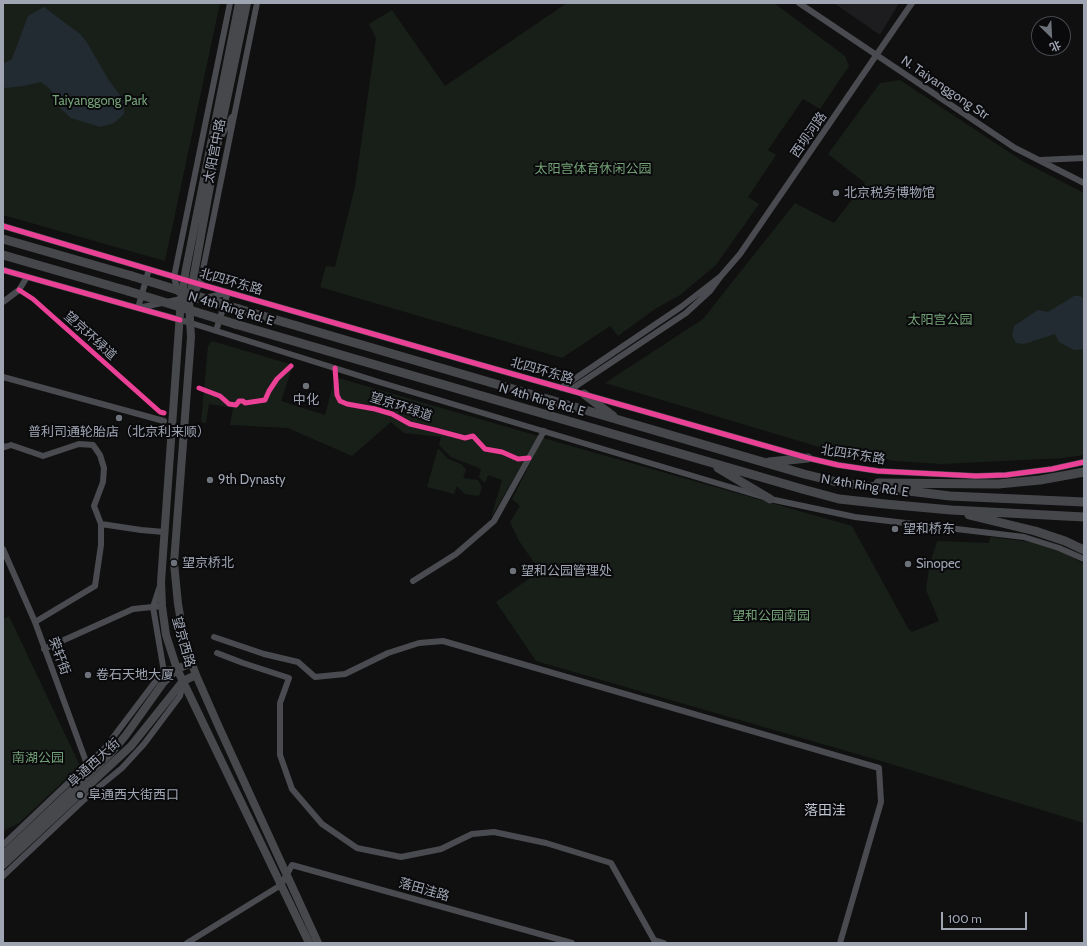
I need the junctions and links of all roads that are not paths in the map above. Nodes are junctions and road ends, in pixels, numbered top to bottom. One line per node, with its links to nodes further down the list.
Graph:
1 (230, 3): 8 (street, 太阳宫中路)
2 (239, 3): 10 (main road, 太阳宫中路)
3 (247, 3): 11 (main road, 太阳宫中路)
4 (257, 3): 9 (street, 太阳宫中路)
5 (799, 3): 7 (street, N. Taiyanggong Str)
6 (912, 3): 7 (street, 西坝河路)
7 (877, 55): 13 (street, N. Taiyanggong Str); 20 (street, 西坝河路)
8 (209, 104): 10 (street); 22 (street, 太阳宫中路)
9 (235, 111): 11 (street); 24 (street, 太阳宫中路)
10 (214, 129): 23 (main road, 太阳宫中路)
11 (218, 142): 24 (main road, 太阳宫中路)
12 (1084, 158): 13 (street)
13 (1038, 160): 14 (street, N. Taiyanggong Str)
14 (1084, 183)
15 (3, 226): 18 (street, 北四环东路)
16 (3, 239): 37 (highway, N 4th Ring Rd. E, bridge)
17 (3, 255): 42 (highway, N 4th Ring Rd. E, bridge)
18 (149, 269): 22 (street, 北四环东路); 29 (street)
19 (3, 270): 21 (street)
20 (721, 276): 34 (street, 西坝河路); 35 (street, 西坝河路)
21 (27, 277): 27 (street); 29 (street)
22 (174, 277): 23 (street, 北四环东路); 26 (street, 太阳宫中路)
23 (184, 280): 24 (street, 北四环东路); 26 (main road, 太阳宫中路)
24 (196, 283): 25 (street, 北四环东路); 28 (main road, 望京西路)
25 (228, 292): 28 (street); 32 (street); 34 (street, 北四环东路)
26 (181, 300): 28 (street); 29 (street); 30 (main road, 望京西路)
27 (3, 302)
28 (189, 302): 31 (main road, 望京西路)
29 (138, 308): 30 (street)
30 (180, 320): 31 (street); 52 (main road, 望京西路)
31 (191, 323): 32 (street); 64 (main road, 望京西路)
32 (216, 332): 39 (street)
33 (3, 377): 38 (street)
34 (561, 388): 35 (street, 北四环东路)
35 (570, 390): 36 (street, 北四环东路)
36 (584, 394): 37 (highway); 41 (street, 北四环东路)
37 (619, 420): 44 (highway, N 4th Ring Rd. E)
38 (164, 421)
39 (544, 431): 47 (street); 56 (street)
40 (3, 446): 51 (street)
41 (808, 458): 43 (street, 北四环东路); 44 (highway)
42 (708, 462): 47 (highway); 49 (highway, N 4th Ring Rd. E)
43 (1084, 462)
44 (766, 463): 46 (highway, N 4th Ring Rd. E)
45 (1083, 472): 46 (highway)
46 (842, 483): 48 (highway, N 4th Ring Rd. E)
47 (770, 499): 55 (street)
48 (1084, 502)
49 (951, 510): 50 (highway, N 4th Ring Rd. E); 54 (highway)
50 (1084, 517)
51 (101, 524): 52 (street); 60 (street)
52 (164, 532): 57 (main road, 望京西路)
53 (3, 549): 60 (street, 荣轩街)
54 (1084, 550)
55 (1084, 559)
56 (413, 581)
57 (161, 582): 58 (main road, 望京西路); 59 (street)
58 (162, 606): 59 (street); 65 (main road, 望京西路)
59 (153, 607): 62 (street); 66 (street)
60 (35, 622): 62 (street, 荣轩街)
61 (214, 637): 82 (street)
62 (44, 649): 70 (street, 荣轩街)
63 (216, 653): 81 (street)
64 (191, 663): 65 (main road, 阜通西大街); 67 (main road, 望京西路)
65 (177, 669): 66 (street); 68 (main road, 望京西路); 69 (main road, 阜通西大街)
66 (164, 670): 69 (street); 70 (street)
67 (196, 675): 68 (main road, 阜通西大街); 75 (main road, 望京西路)
68 (183, 681): 73 (main road, 阜通西大街); 74 (street); 76 (main road, 望京西路)
69 (163, 683): 70 (main road, 阜通西大街)
70 (89, 768): 71 (street); 72 (main road, 阜通西大街)
71 (3, 845)
72 (3, 854)
73 (3, 865)
74 (3, 876)
75 (286, 876): 76 (street, 落田洼路); 79 (main road, 望京西路); 80 (street, 落田洼路)
76 (281, 885): 77 (street); 78 (main road, 望京西路)
77 (187, 943)
78 (309, 943)
79 (318, 943)
80 (572, 943)
81 (664, 943)
82 (840, 943)

